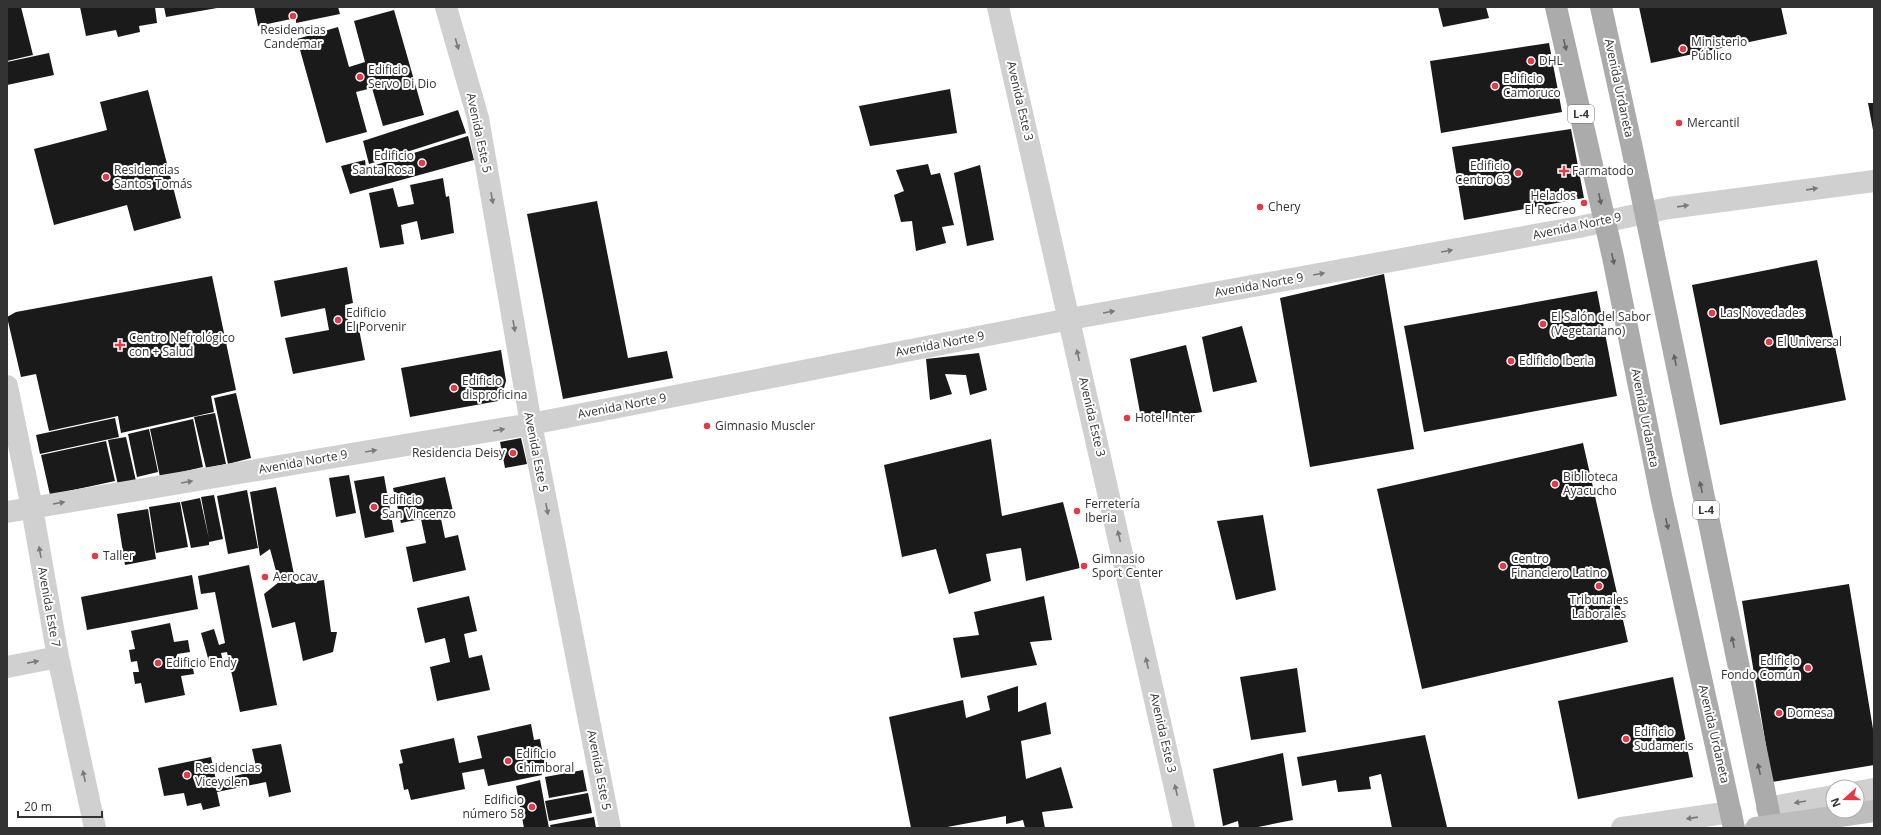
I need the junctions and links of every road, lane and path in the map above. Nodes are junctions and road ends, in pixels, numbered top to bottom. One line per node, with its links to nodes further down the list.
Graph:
1 (446, 7): 10 (street, Avenida Este 5, one-way to 10)
2 (998, 7): 8 (street, Avenida Este 3)
3 (1556, 7): 7 (main road, Avenida Urdaneta / L-4, one-way to 7)
4 (1601, 7): 6 (main road, Avenida Urdaneta / L-4)
5 (1874, 181): 6 (street, Avenida Norte 9, one-way to 5)
6 (1645, 212): 7 (street, Avenida Norte 9); 17 (main road, Avenida Urdaneta / L-4, one-way to 6)
7 (1605, 221): 8 (street, Avenida Norte 9, one-way to 7); 18 (main road, Avenida Urdaneta / L-4, one-way to 18)
8 (1070, 318): 10 (street, Avenida Norte 9); 21 (street, Avenida Este 3, one-way to 8)
9 (7, 386): 11 (street, Avenida Este 7)
10 (531, 424): 11 (street, Avenida Norte 9, one-way to 10); 20 (street, Avenida Este 5, one-way to 20)
11 (32, 508): 12 (street, Avenida Norte 9); 13 (street, Avenida Este 7, one-way to 11)
12 (7, 512)
13 (58, 657): 14 (street, one-way to 13); 19 (street, Avenida Este 7, one-way to 13)
14 (7, 667)
15 (1825, 799): 17 (street, one-way to 17)
16 (1874, 811): 23 (main road, bridge)
17 (1769, 818)
18 (1732, 820): 22 (street, one-way to 22)
19 (95, 828)
20 (610, 828)
21 (1184, 828)
22 (1622, 828)
23 (1756, 828)

